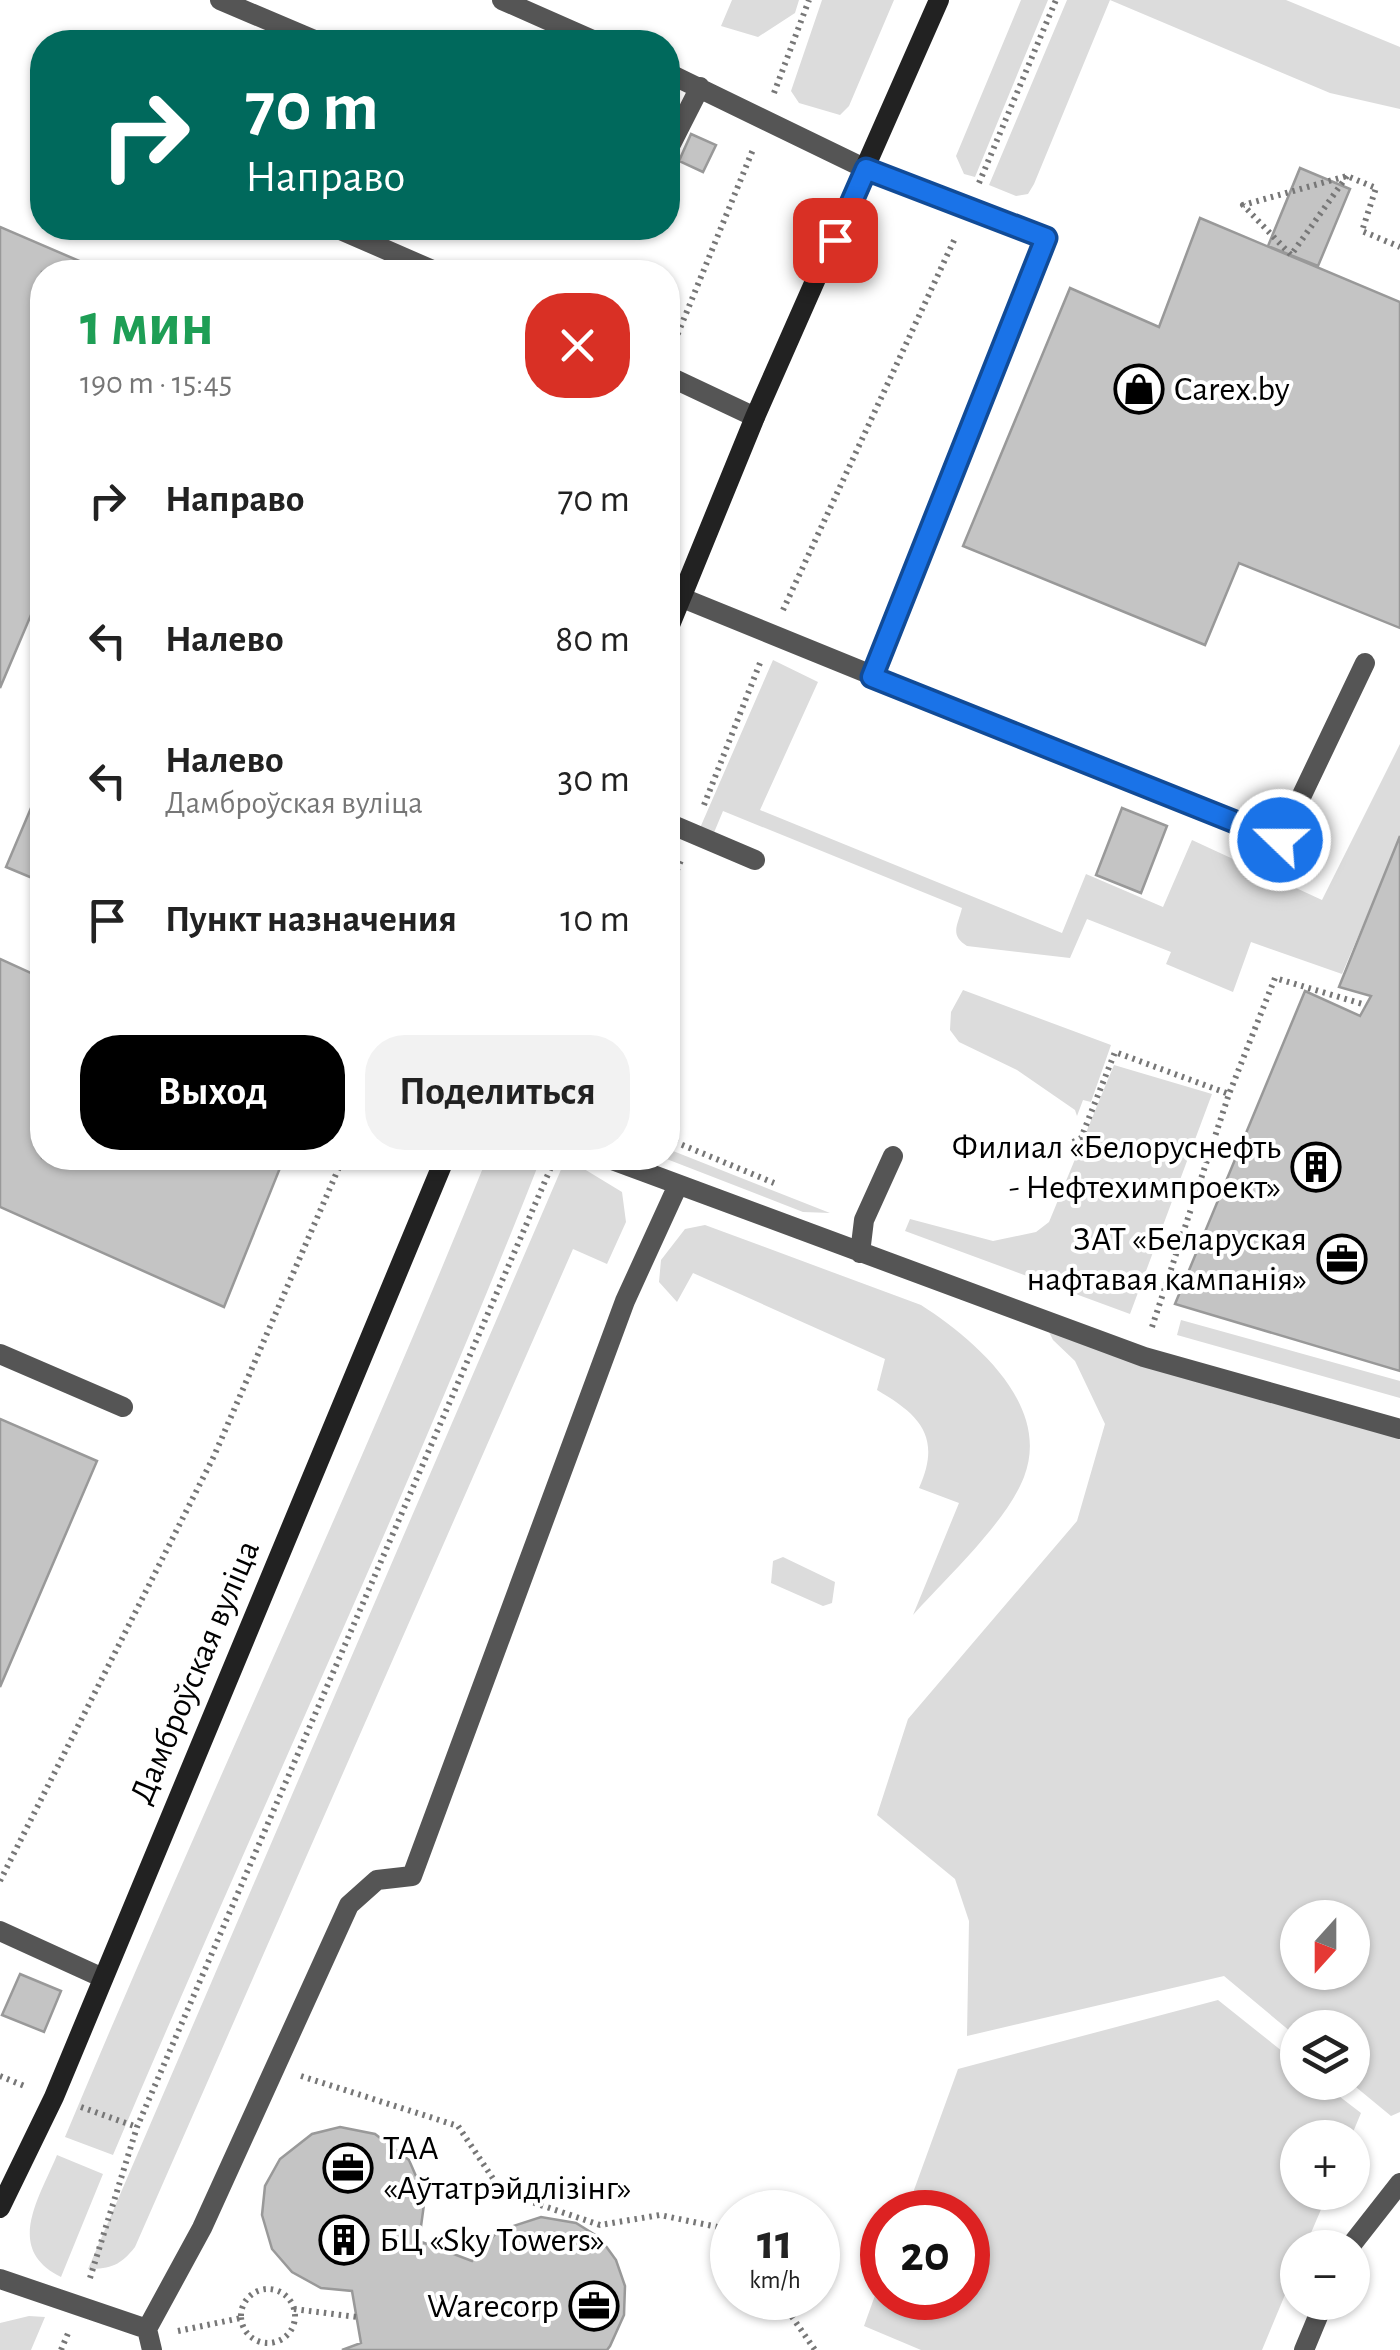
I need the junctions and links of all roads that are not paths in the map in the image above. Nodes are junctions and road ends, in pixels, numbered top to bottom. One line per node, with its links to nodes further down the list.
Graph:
1 (220, 0): 4 (lane)
2 (502, 0): 5 (lane)
3 (939, 0): 9 (street)
4 (291, 30)
5 (570, 30)
6 (680, 78): 7 (lane)
7 (700, 87): 8 (lane); 9 (lane)
8 (680, 126)
9 (866, 169): 13 (street); 16 (lane)
10 (364, 240): 11 (lane)
11 (409, 260)
12 (680, 381): 13 (lane)
13 (756, 416): 14 (street)
14 (680, 597): 16 (lane)
15 (1365, 663): 16 (lane)
16 (872, 677)
17 (680, 828): 18 (lane)
18 (755, 860)
19 (893, 1156): 23 (lane)
20 (440, 1170): 28 (street, Дамброўская вуліца)
21 (639, 1170): 22 (lane)
22 (678, 1184): 23 (lane); 34 (lane)
23 (860, 1253): 26 (lane)
24 (0, 1354): 25 (lane)
25 (123, 1407)
26 (1400, 1429)
27 (0, 1931): 28 (lane)
28 (103, 1978): 30 (street, Дамброўская вуліца)
29 (1400, 2183): 31 (lane)
30 (0, 2208)
31 (1362, 2230)
32 (0, 2278): 34 (lane)
33 (1316, 2320): 35 (lane)
34 (150, 2340)
35 (1304, 2350)

